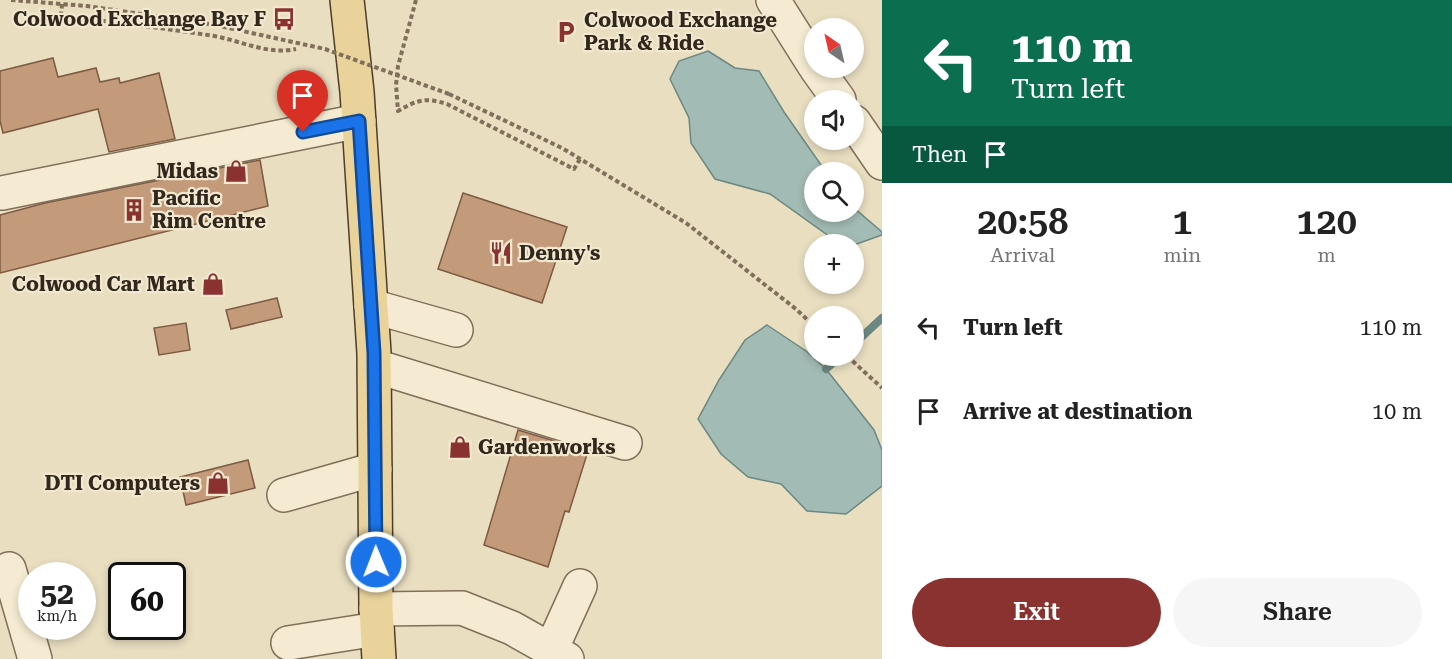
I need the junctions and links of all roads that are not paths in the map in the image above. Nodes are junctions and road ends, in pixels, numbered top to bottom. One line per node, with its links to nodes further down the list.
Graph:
1 (347, 0): 4 (main road)
2 (773, 0): 3 (street)
3 (804, 49)
4 (359, 121): 7 (street); 8 (main road)
5 (864, 137): 6 (street)
6 (882, 163)
7 (2, 193)
8 (371, 306): 9 (street); 10 (main road)
9 (456, 330)
10 (375, 366): 11 (street); 12 (main road)
11 (626, 443)
12 (375, 469): 13 (street); 16 (main road)
13 (284, 495)
14 (9, 569): 19 (street)
15 (580, 586): 18 (street)
16 (377, 632): 17 (street); 18 (street)
17 (288, 643)
18 (559, 655)
19 (35, 659)

